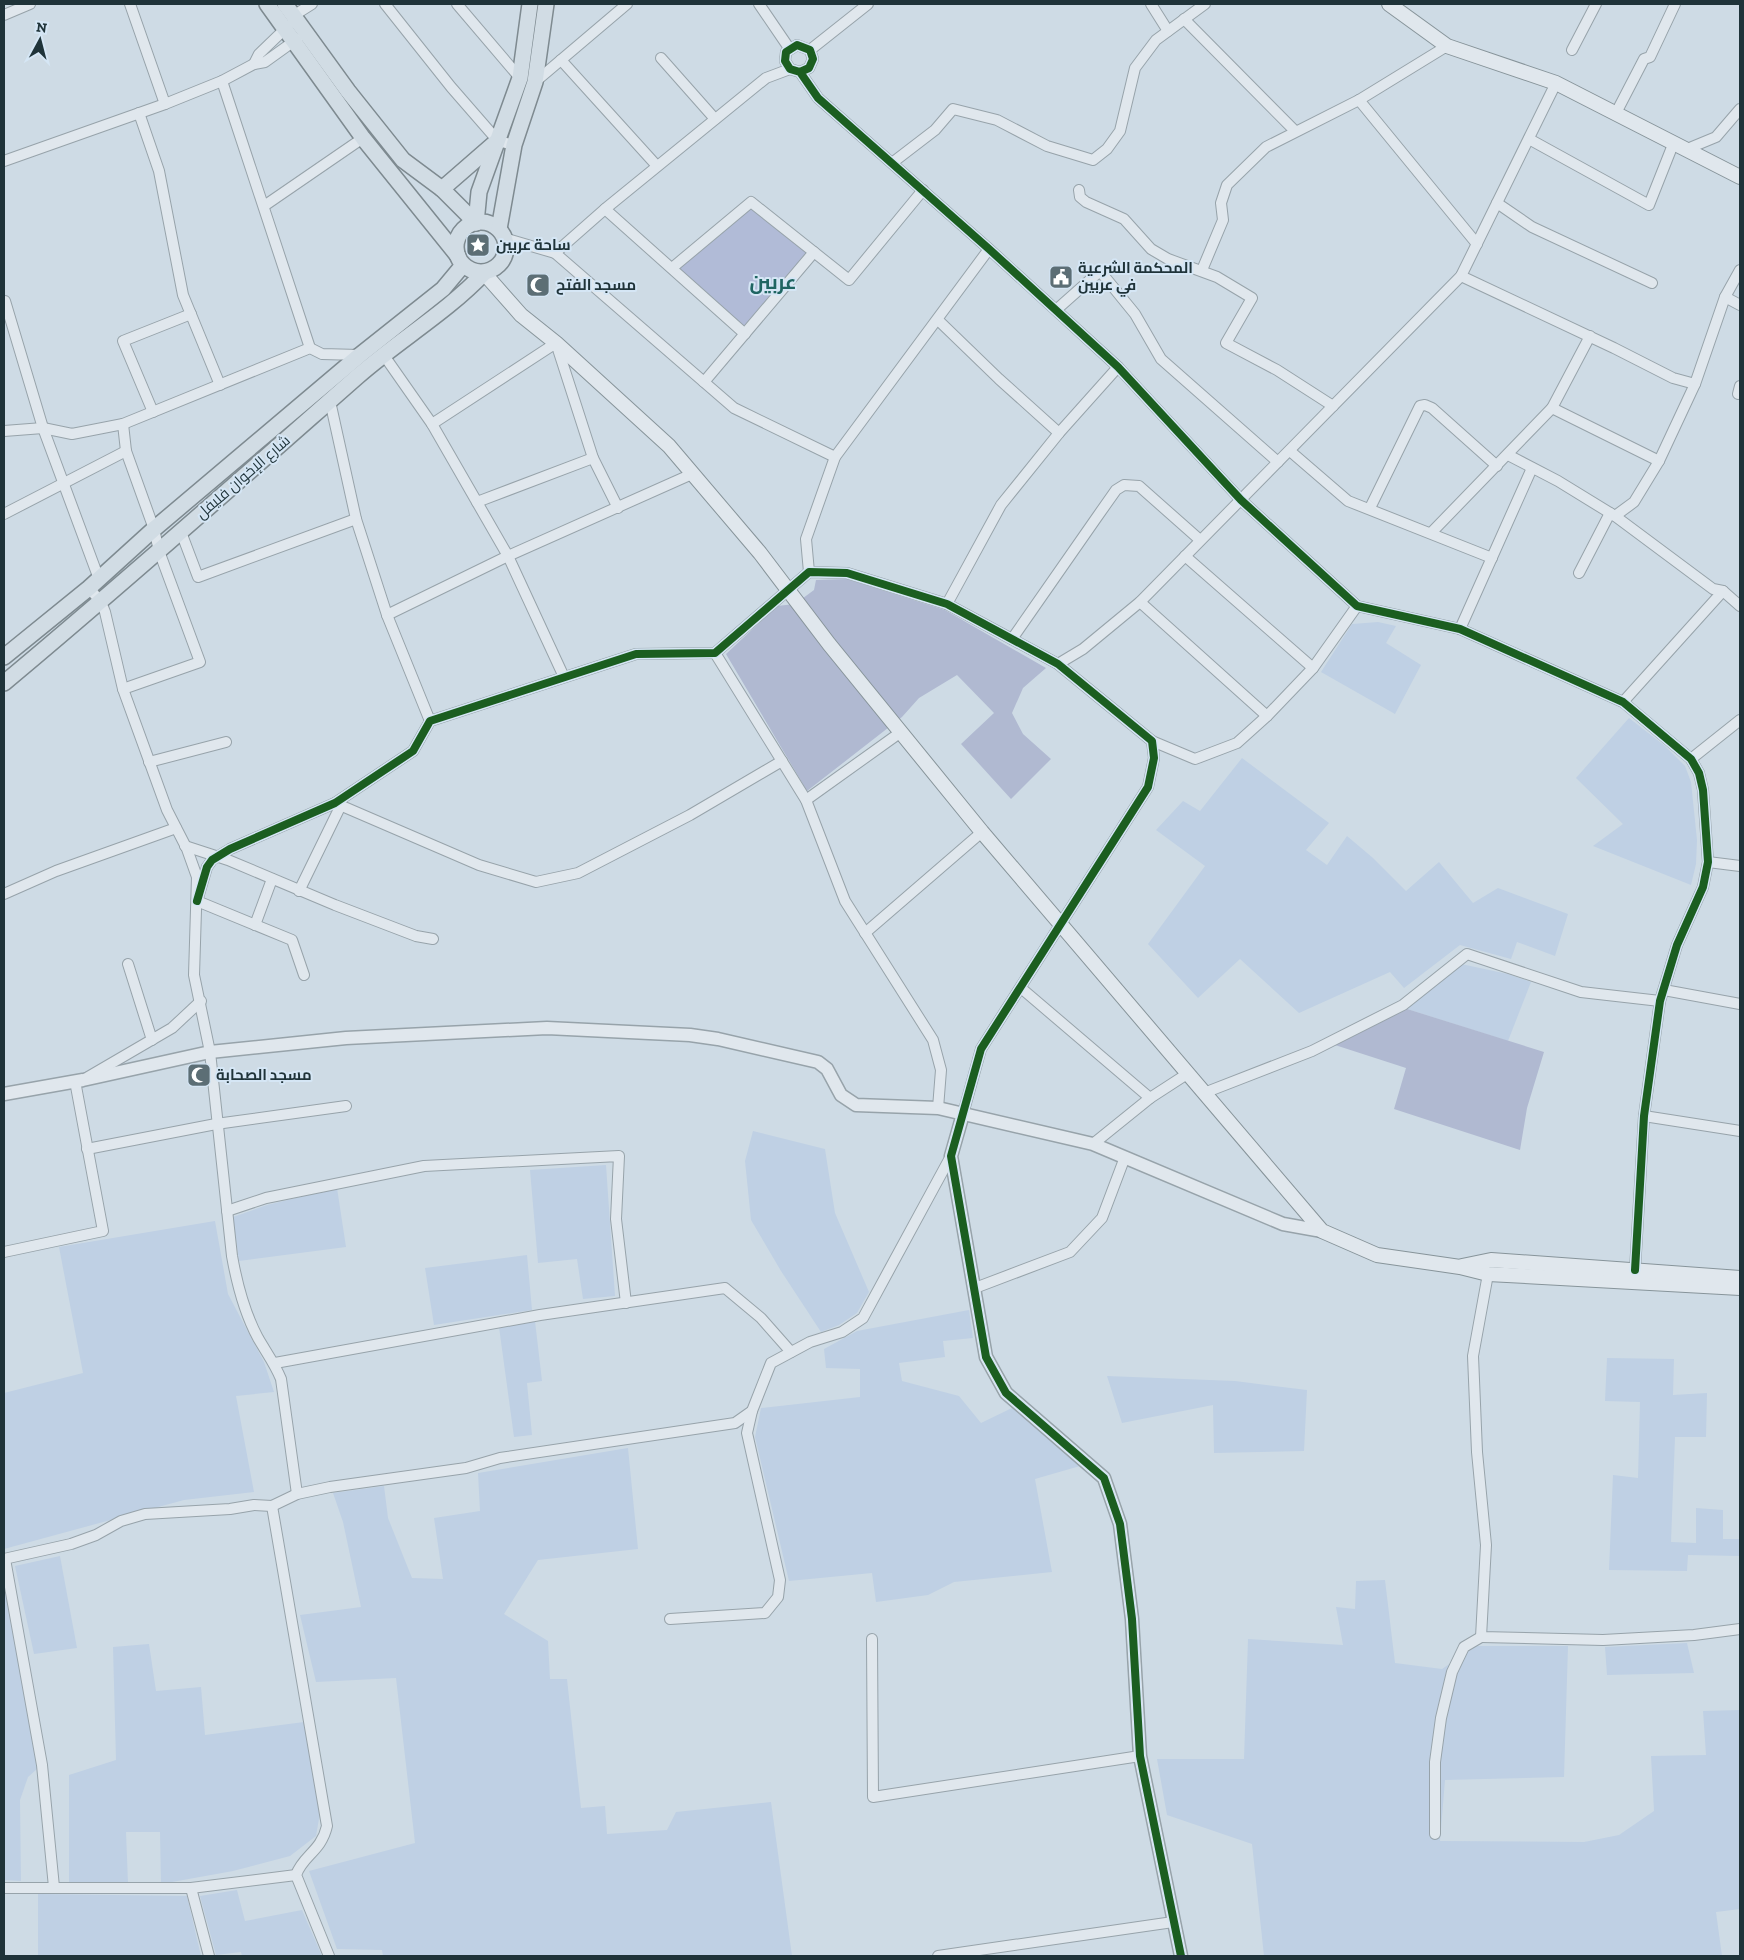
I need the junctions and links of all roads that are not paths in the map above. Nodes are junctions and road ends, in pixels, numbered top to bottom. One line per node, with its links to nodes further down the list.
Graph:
1 (30, 4): 17 (street)
2 (130, 4): 36 (street)
3 (267, 4): 18 (main road)
4 (312, 4): 18 (street)
5 (385, 4): 44 (street)
6 (457, 4): 31 (street)
7 (530, 4): 31 (main road)
8 (546, 4): 33 (main road)
9 (627, 4): 28 (street)
10 (759, 4): 24 (street)
11 (868, 4): 25 (street)
12 (1150, 4): 20 (street)
13 (1205, 4): 19 (street)
14 (1389, 4): 23 (main road)
15 (1596, 4): 26 (street)
16 (1675, 4): 39 (street)
17 (4, 14)
18 (290, 17): 21 (main road); 22 (main road); 29 (street)
19 (1184, 19): 20 (street); 41 (street)
20 (1168, 31): 48 (street)
21 (307, 33): 22 (street); 51 (main road)
22 (293, 42): 29 (street); 42 (main road)
23 (1447, 46): 34 (main road); 35 (street)
24 (789, 48): 25 (street); 30 (street)
25 (810, 50): 30 (street)
26 (1572, 50)
27 (661, 58): 40 (street)
28 (561, 60): 33 (street); 49 (street)
29 (254, 64): 32 (street)
30 (795, 71): 40 (street); 48 (street)
31 (520, 78): 44 (main road)
32 (222, 81): 36 (street); 55 (street)
33 (535, 82): 45 (main road)
34 (1556, 83): 39 (main road); 43 (street)
35 (1358, 100): 41 (street); 59 (street)
36 (165, 104): 38 (street)
37 (1740, 109): 46 (street)
38 (139, 113): 47 (street); 74 (street)
39 (1616, 113): 46 (main road)
40 (715, 119): 49 (street)
41 (1295, 131): 65 (street)
42 (363, 138): 55 (street); 63 (main road)
43 (1528, 139): 46 (street); 54 (street)
44 (498, 141): 45 (street); 51 (main road); 57 (main road)
45 (514, 145): 58 (main road)
46 (1681, 146): 50 (main road)
47 (4, 159)
48 (892, 163): 52 (street)
49 (657, 166): 56 (street)
50 (1740, 177)
51 (442, 189): 57 (main road)
52 (923, 190): 60 (street); 61 (street)
53 (1079, 190): 65 (street)
54 (1497, 204): 59 (street); 69 (street)
55 (264, 206): 79 (street)
56 (604, 209): 62 (street); 64 (street)
57 (476, 223): 58 (main road); 63 (main road)
58 (502, 234): 62 (street); 67 (main road)
59 (1477, 244): 68 (street)
60 (989, 249): 73 (street); 75 (street)
61 (814, 252): 64 (street); 76 (street)
62 (555, 253): 83 (street)
63 (461, 260): 67 (main road); 81 (main road, شارع الإخوان فليفل)
64 (672, 268): 76 (street)
65 (1202, 270): 87 (street)
66 (1740, 272): 70 (street)
67 (484, 273): 78 (main road); 80 (main road, شارع الإخوان فليفل)
68 (1462, 276): 77 (street); 87 (street)
69 (1652, 283)
70 (1725, 297): 72 (street); 84 (street)
71 (5, 301): 92 (street)
72 (1740, 305)
73 (1056, 310): 82 (street); 101 (street)
74 (191, 314): 85 (street); 89 (street)
75 (938, 320): 94 (street); 99 (street)
76 (745, 334): 83 (street)
77 (1590, 336): 84 (street); 88 (street)
78 (556, 343): 91 (street); 98 (street); 104 (main road)
79 (310, 348): 81 (street); 85 (street)
80 (383, 354): 86 (main road, شارع الإخوان فليفل); 91 (street)
81 (360, 356): 113 (main road, شارع الإخوان فليفل)
82 (1118, 367): 94 (street); 106 (street)
83 (704, 382): 99 (street)
84 (1695, 384): 100 (street)
85 (220, 386): 89 (street)
86 (330, 401): 112 (street); 114 (main road, شارع الإخوان فليفل)
87 (1333, 406): 96 (street)
88 (1552, 408): 97 (street); 100 (street)
89 (152, 412): 90 (street)
90 (123, 424): 92 (street); 95 (street)
91 (432, 424): 107 (street)
92 (43, 428): 93 (street); 105 (street)
93 (4, 431)
94 (1059, 433): 128 (street)
95 (126, 451): 105 (street); 113 (street)
96 (1290, 451): 101 (street); 109 (street)
97 (1508, 455): 102 (street); 103 (street)
98 (593, 458): 107 (street); 108 (street)
99 (835, 458): 121 (street)
100 (1659, 461): 111 (street)
101 (1278, 462): 106 (street)
102 (1497, 466): 109 (street); 115 (street)
103 (1532, 468): 111 (street); 120 (street)
104 (692, 474): 108 (street); 124 (main road)
105 (63, 483): 110 (street); 123 (street)
106 (1241, 500): 116 (street); 129 (street)
107 (477, 502): 118 (street)
108 (618, 508): 118 (street)
109 (1370, 508): 115 (street)
110 (4, 514)
111 (1612, 515): 122 (street); 125 (street)
112 (356, 520): 114 (street); 131 (street)
113 (154, 529): 117 (street); 123 (main road, شارع الإخوان فليفل)
114 (181, 532): 117 (main road, شارع الإخوان فليفل)
115 (1431, 533): 120 (street)
116 (1200, 540): 119 (street); 133 (street)
117 (159, 551): 126 (main road, شارع الإخوان فليفل); 140 (street)
118 (508, 556): 131 (street); 138 (street)
119 (1185, 556): 127 (street); 137 (street)
120 (1492, 558): 132 (street)
121 (809, 572): 124 (street); 128 (street)
122 (1579, 574)
123 (94, 584): 126 (street); 135 (main road, شارع الإخوان فليفل)
124 (788, 590): 134 (street); 145 (main road)
125 (1723, 591): 130 (street); 141 (street)
126 (101, 602): 139 (main road, شارع الإخوان فليفل); 140 (street)
127 (1140, 602): 136 (street); 142 (street)
128 (947, 604): 133 (street)
129 (1357, 606): 132 (street); 137 (street)
130 (1740, 606)
131 (387, 614): 144 (street)
132 (1460, 630): 141 (street)
133 (1012, 639): 136 (street)
134 (715, 653): 138 (street); 149 (street)
135 (4, 655)
136 (1058, 664): 146 (street)
137 (1313, 668): 142 (street)
138 (564, 677): 144 (street)
139 (4, 683)
140 (123, 689): 150 (street)
141 (1623, 702): 148 (street)
142 (1267, 716): 146 (street)
143 (1740, 720): 148 (street)
144 (430, 721): 152 (street)
145 (901, 732): 151 (street); 154 (main road)
146 (1152, 741): 164 (street)
147 (226, 742): 150 (street)
148 (1691, 759): 157 (street)
149 (782, 761): 151 (street); 152 (street)
150 (149, 762): 153 (street)
151 (806, 800): 165 (street)
152 (338, 804): 156 (street); 160 (street)
153 (176, 828): 155 (street); 161 (street)
154 (982, 832): 164 (main road); 165 (street)
155 (185, 846): 156 (street); 162 (street)
156 (217, 858): 159 (street); 162 (street)
157 (1708, 862): 158 (street); 170 (street)
158 (1740, 866)
159 (272, 880): 160 (street); 163 (street)
160 (299, 891): 166 (street)
161 (4, 894)
162 (198, 901): 163 (street); 171 (street)
163 (255, 925): 168 (street)
164 (1061, 925): 169 (street); 176 (main road)
165 (865, 933): 182 (street)
166 (433, 939)
167 (128, 964): 174 (street)
168 (304, 974)
169 (1021, 988): 180 (street); 183 (street)
170 (1664, 990): 172 (street); 173 (street)
171 (201, 1001): 174 (street); 175 (street)
172 (1660, 1002): 178 (street); 184 (street)
173 (1740, 1004)
174 (152, 1040): 177 (street)
175 (210, 1052): 177 (street); 182 (street); 185 (street)
176 (1187, 1074): 178 (main road); 180 (street)
177 (79, 1080): 179 (street); 188 (street)
178 (1204, 1093): 192 (main road)
179 (4, 1094)
180 (1150, 1098): 187 (street)
181 (346, 1106): 185 (street)
182 (938, 1108): 183 (street)
183 (963, 1114): 187 (street); 189 (street)
184 (1644, 1116): 186 (street); 195 (street)
185 (216, 1124): 188 (street); 191 (street)
186 (1740, 1131)
187 (1093, 1144): 190 (street)
188 (87, 1148): 193 (street)
189 (951, 1156): 198 (street); 201 (street)
190 (1125, 1157): 192 (street); 198 (street)
191 (227, 1211): 200 (street); 202 (street)
192 (1322, 1231): 194 (main road)
193 (4, 1252)
194 (1460, 1267): 195 (main road); 196 (main road)
195 (1635, 1270): 197 (main road)
196 (1488, 1274): 199 (main road); 209 (street)
197 (1740, 1278)
198 (975, 1288): 211 (street)
199 (1740, 1288)
200 (626, 1303): 201 (street); 202 (street)
201 (791, 1352): 203 (street)
202 (274, 1363): 204 (street)
203 (752, 1411): 204 (street); 207 (street)
204 (296, 1494): 205 (street)
205 (272, 1506): 206 (street); 213 (street)
206 (4, 1559): 214 (street)
207 (670, 1619)
208 (1740, 1629): 209 (street)
209 (1481, 1637): 212 (street)
210 (872, 1639): 211 (street)
211 (1140, 1756): 217 (street)
212 (1435, 1834)
213 (296, 1875): 216 (street); 219 (street)
214 (54, 1887): 215 (street); 216 (street)
215 (4, 1888)
216 (191, 1888): 218 (street)
217 (1173, 1922): 220 (street); 221 (street)
218 (209, 1956)
219 (329, 1956)
220 (938, 1956)
221 (1181, 1956)

